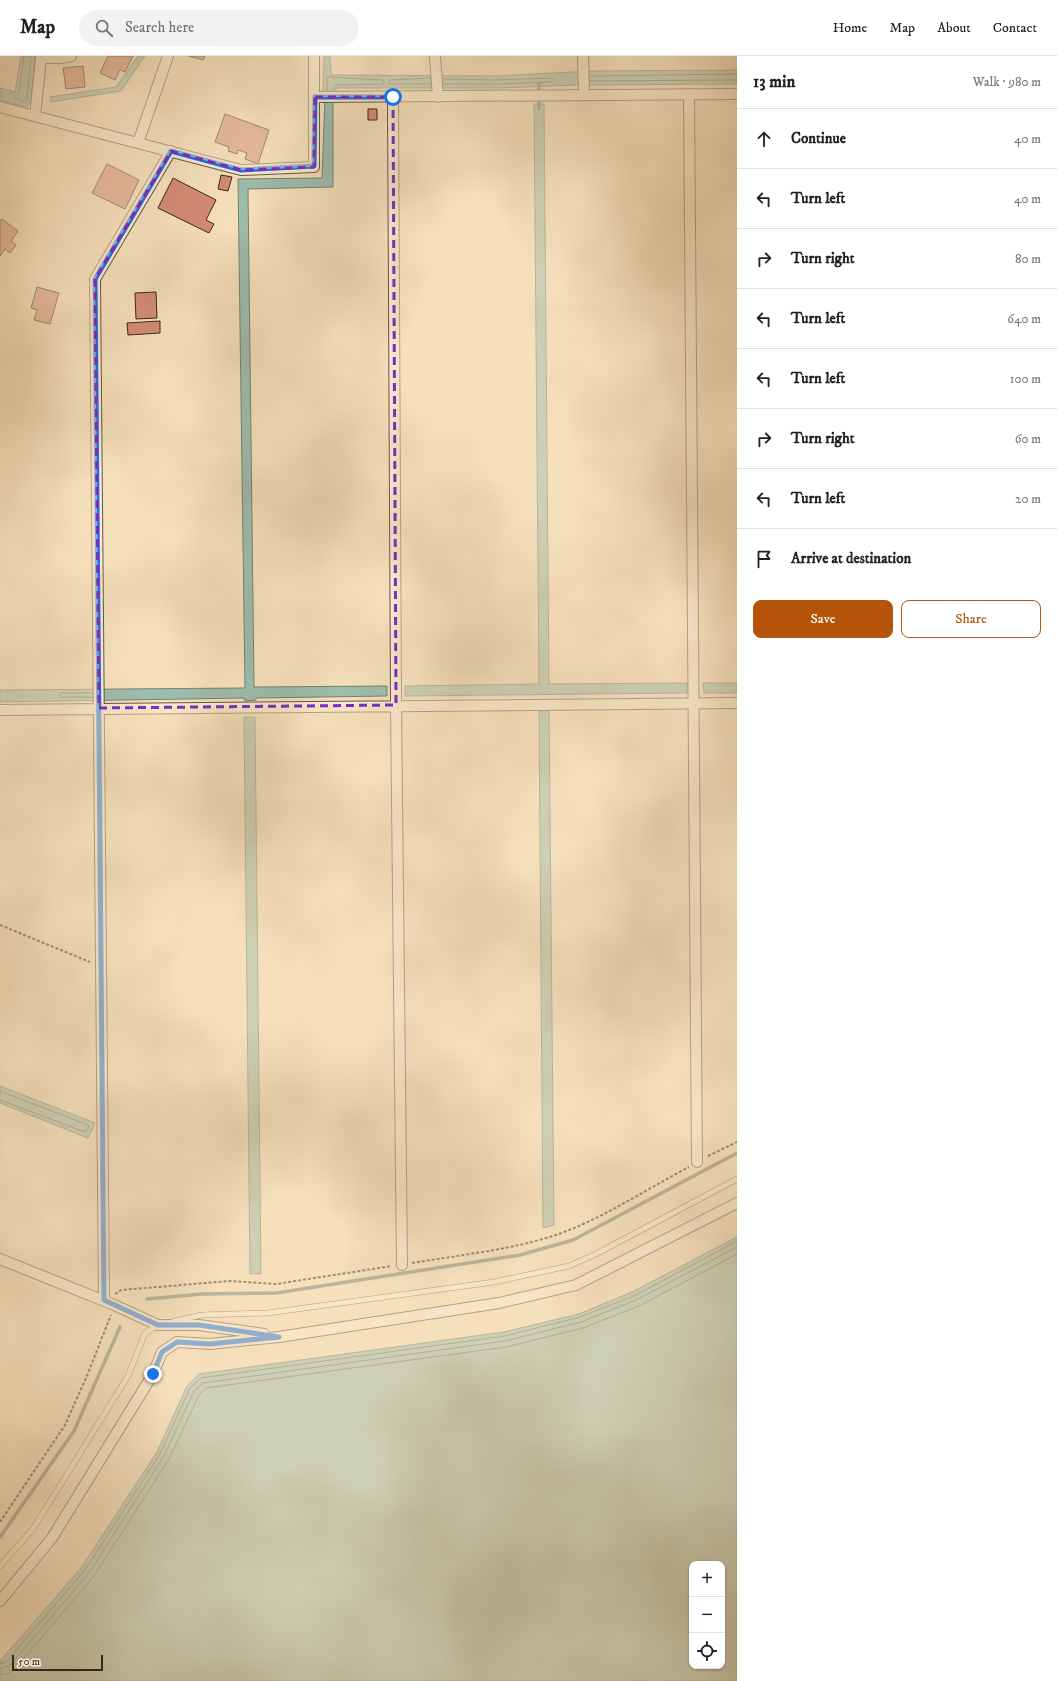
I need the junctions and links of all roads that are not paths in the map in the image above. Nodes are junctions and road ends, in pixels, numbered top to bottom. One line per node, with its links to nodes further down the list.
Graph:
1 (72, 56): 13 (street)
2 (168, 56): 14 (street)
3 (314, 56): 9 (street)
4 (435, 56): 11 (street)
5 (583, 56): 6 (street)
6 (584, 91): 7 (street); 11 (street)
7 (689, 94): 8 (street); 16 (street)
8 (737, 94)
9 (318, 97): 10 (street); 15 (street)
10 (393, 97): 11 (street); 18 (street)
11 (438, 97)
12 (0, 107): 13 (street)
13 (35, 116): 14 (street)
14 (138, 143): 15 (street)
15 (171, 151): 19 (street)
16 (695, 703): 17 (street); 18 (street); 21 (street)
17 (737, 703)
18 (396, 705): 19 (street); 25 (street)
19 (99, 708): 20 (street); 26 (street)
20 (0, 710)
21 (697, 1162)
22 (737, 1179): 27 (lane)
23 (737, 1203): 28 (street)
24 (0, 1260): 26 (street)
25 (402, 1265)
26 (108, 1302): 27 (street)
27 (158, 1325): 28 (street); 29 (lane)
28 (279, 1337): 30 (street)
29 (0, 1566)
30 (0, 1601)

